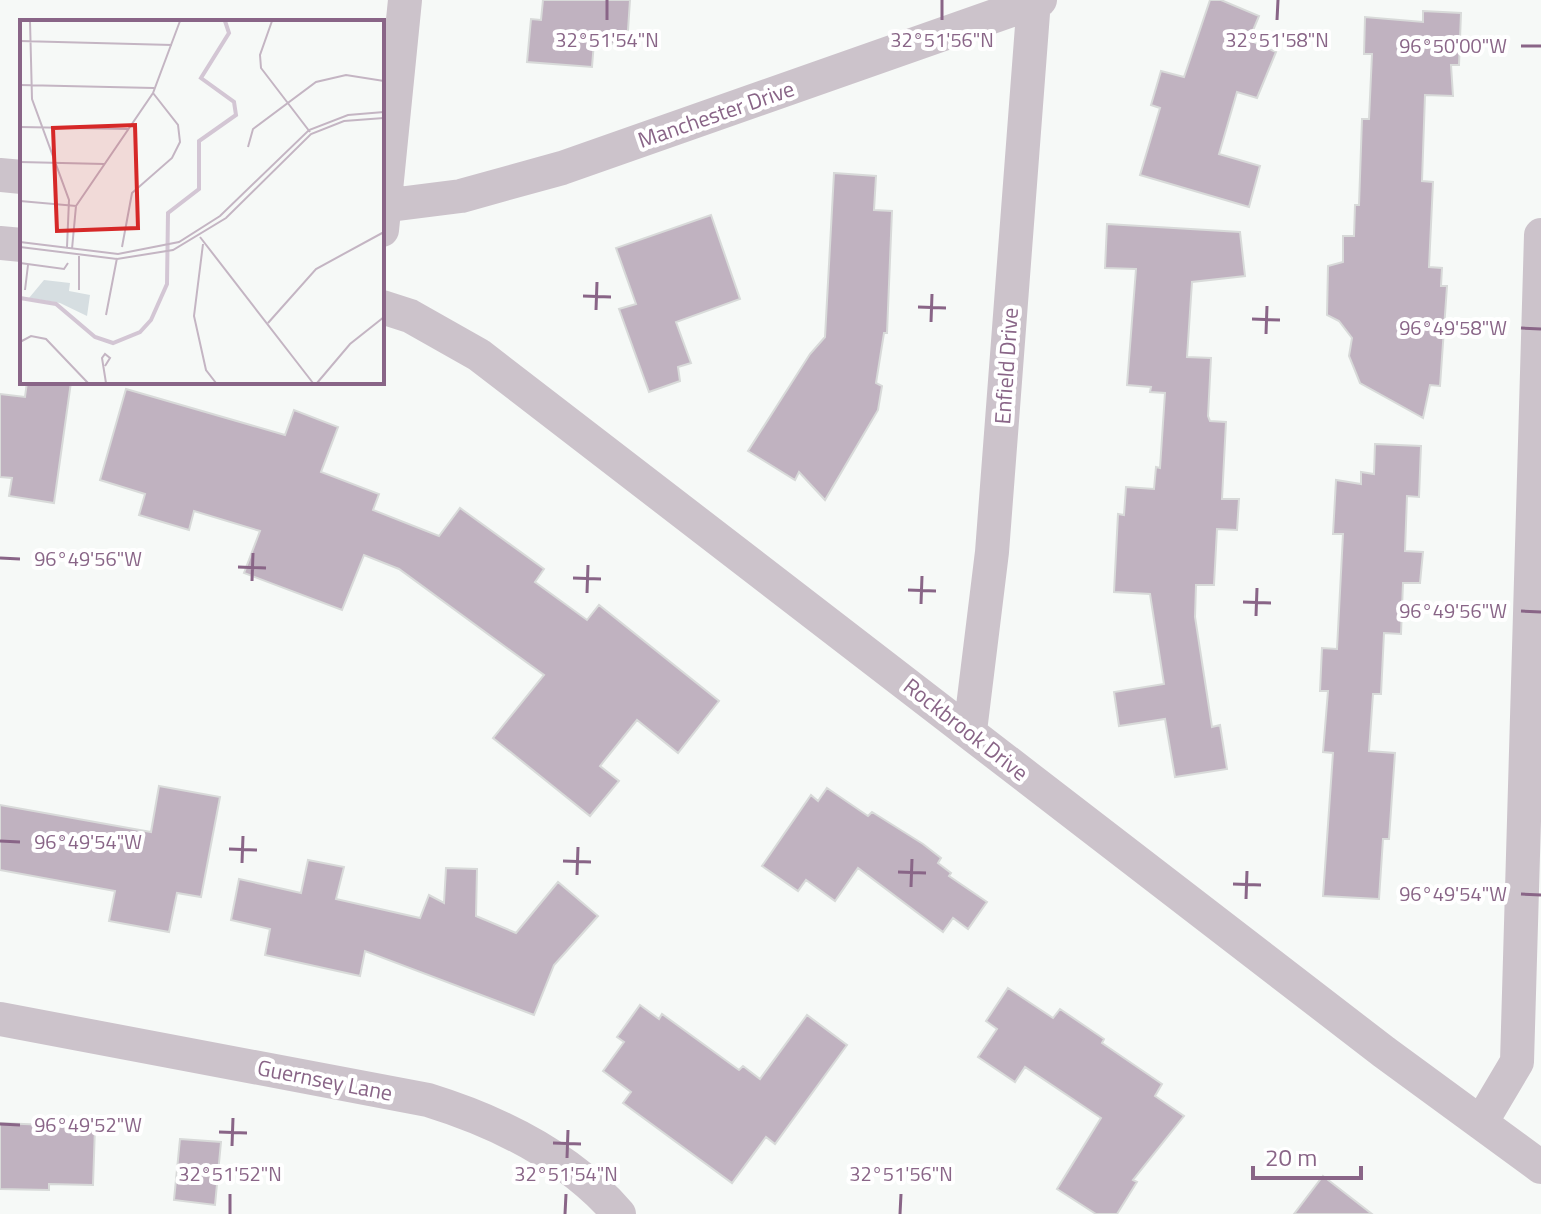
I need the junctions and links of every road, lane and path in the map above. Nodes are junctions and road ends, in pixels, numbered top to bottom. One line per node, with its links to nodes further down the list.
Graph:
1 (405, 0): 5 (street)
2 (1036, 1): 6 (street, Manchester Drive); 11 (street, Enfield Drive)
3 (0, 175): 4 (street)
4 (20, 177)
5 (384, 195)
6 (384, 214)
7 (1541, 235): 13 (street)
8 (0, 243): 9 (street)
9 (20, 245)
10 (384, 308): 11 (street, Rockbrook Drive)
11 (970, 731): 13 (street, Rockbrook Drive)
12 (0, 1019): 15 (street, Guernsey Lane)
13 (1482, 1121): 14 (street, Rockbrook Drive)
14 (1541, 1167)
15 (619, 1214)

